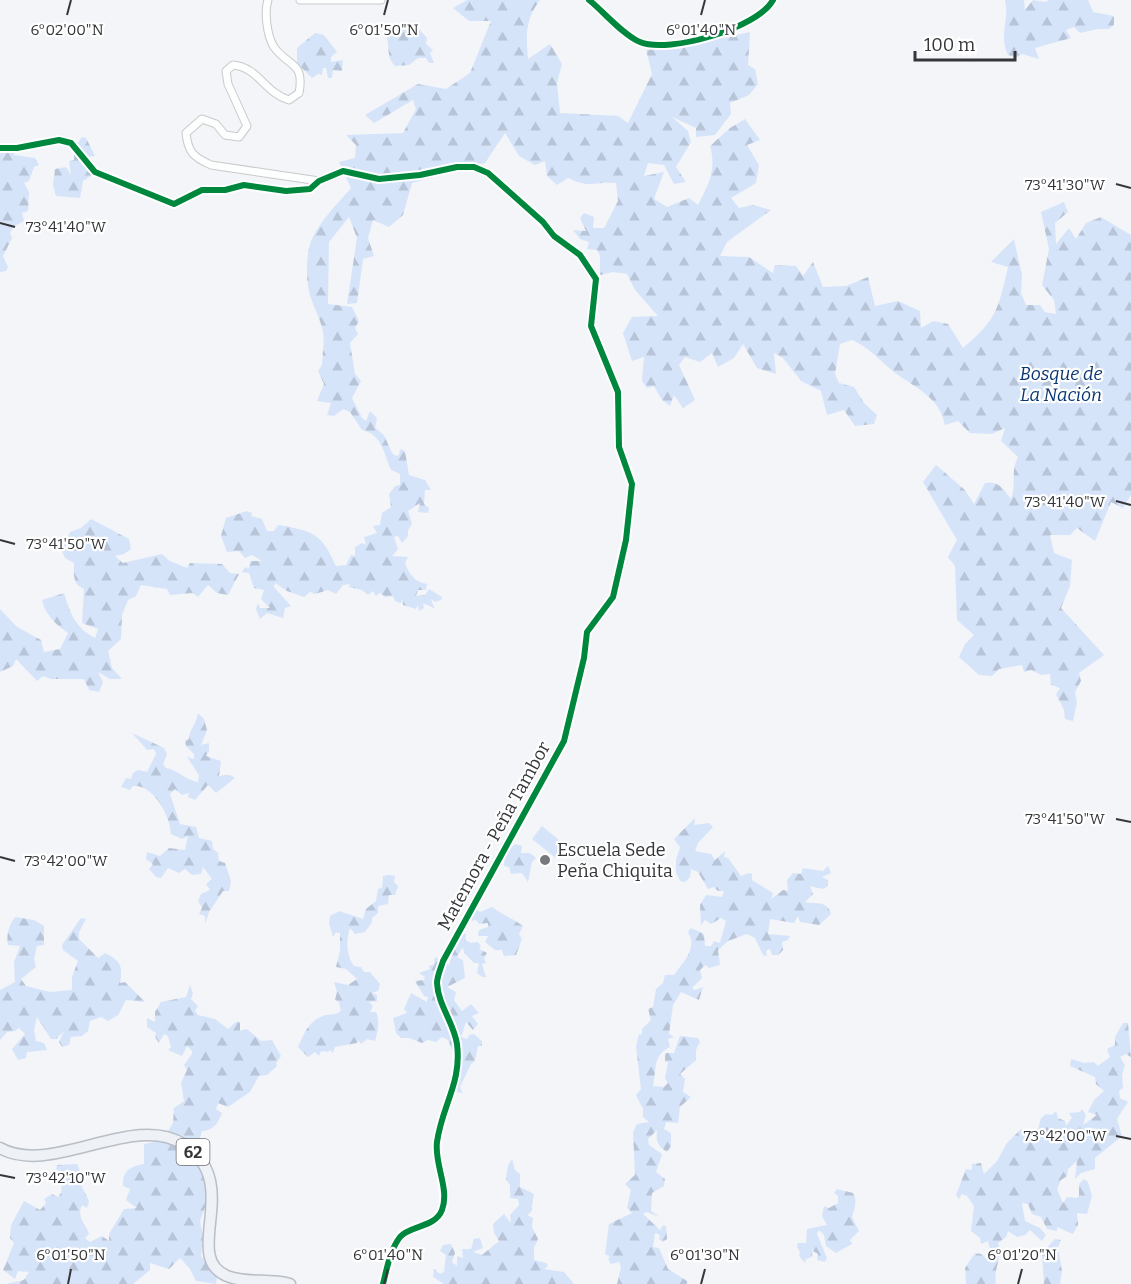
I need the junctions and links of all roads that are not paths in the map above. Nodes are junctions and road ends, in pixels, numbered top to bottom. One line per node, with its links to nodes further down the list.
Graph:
1 (268, 0): 7 (street)
2 (300, 0): 3 (street)
3 (381, 0)
4 (589, 0): 5 (street)
5 (773, 0)
6 (0, 148): 7 (street, Matemora - Peña Tambor)
7 (320, 181): 10 (street, Matemora - Peña Tambor)
8 (0, 1148): 9 (main road, 62)
9 (290, 1284)
10 (383, 1284)

